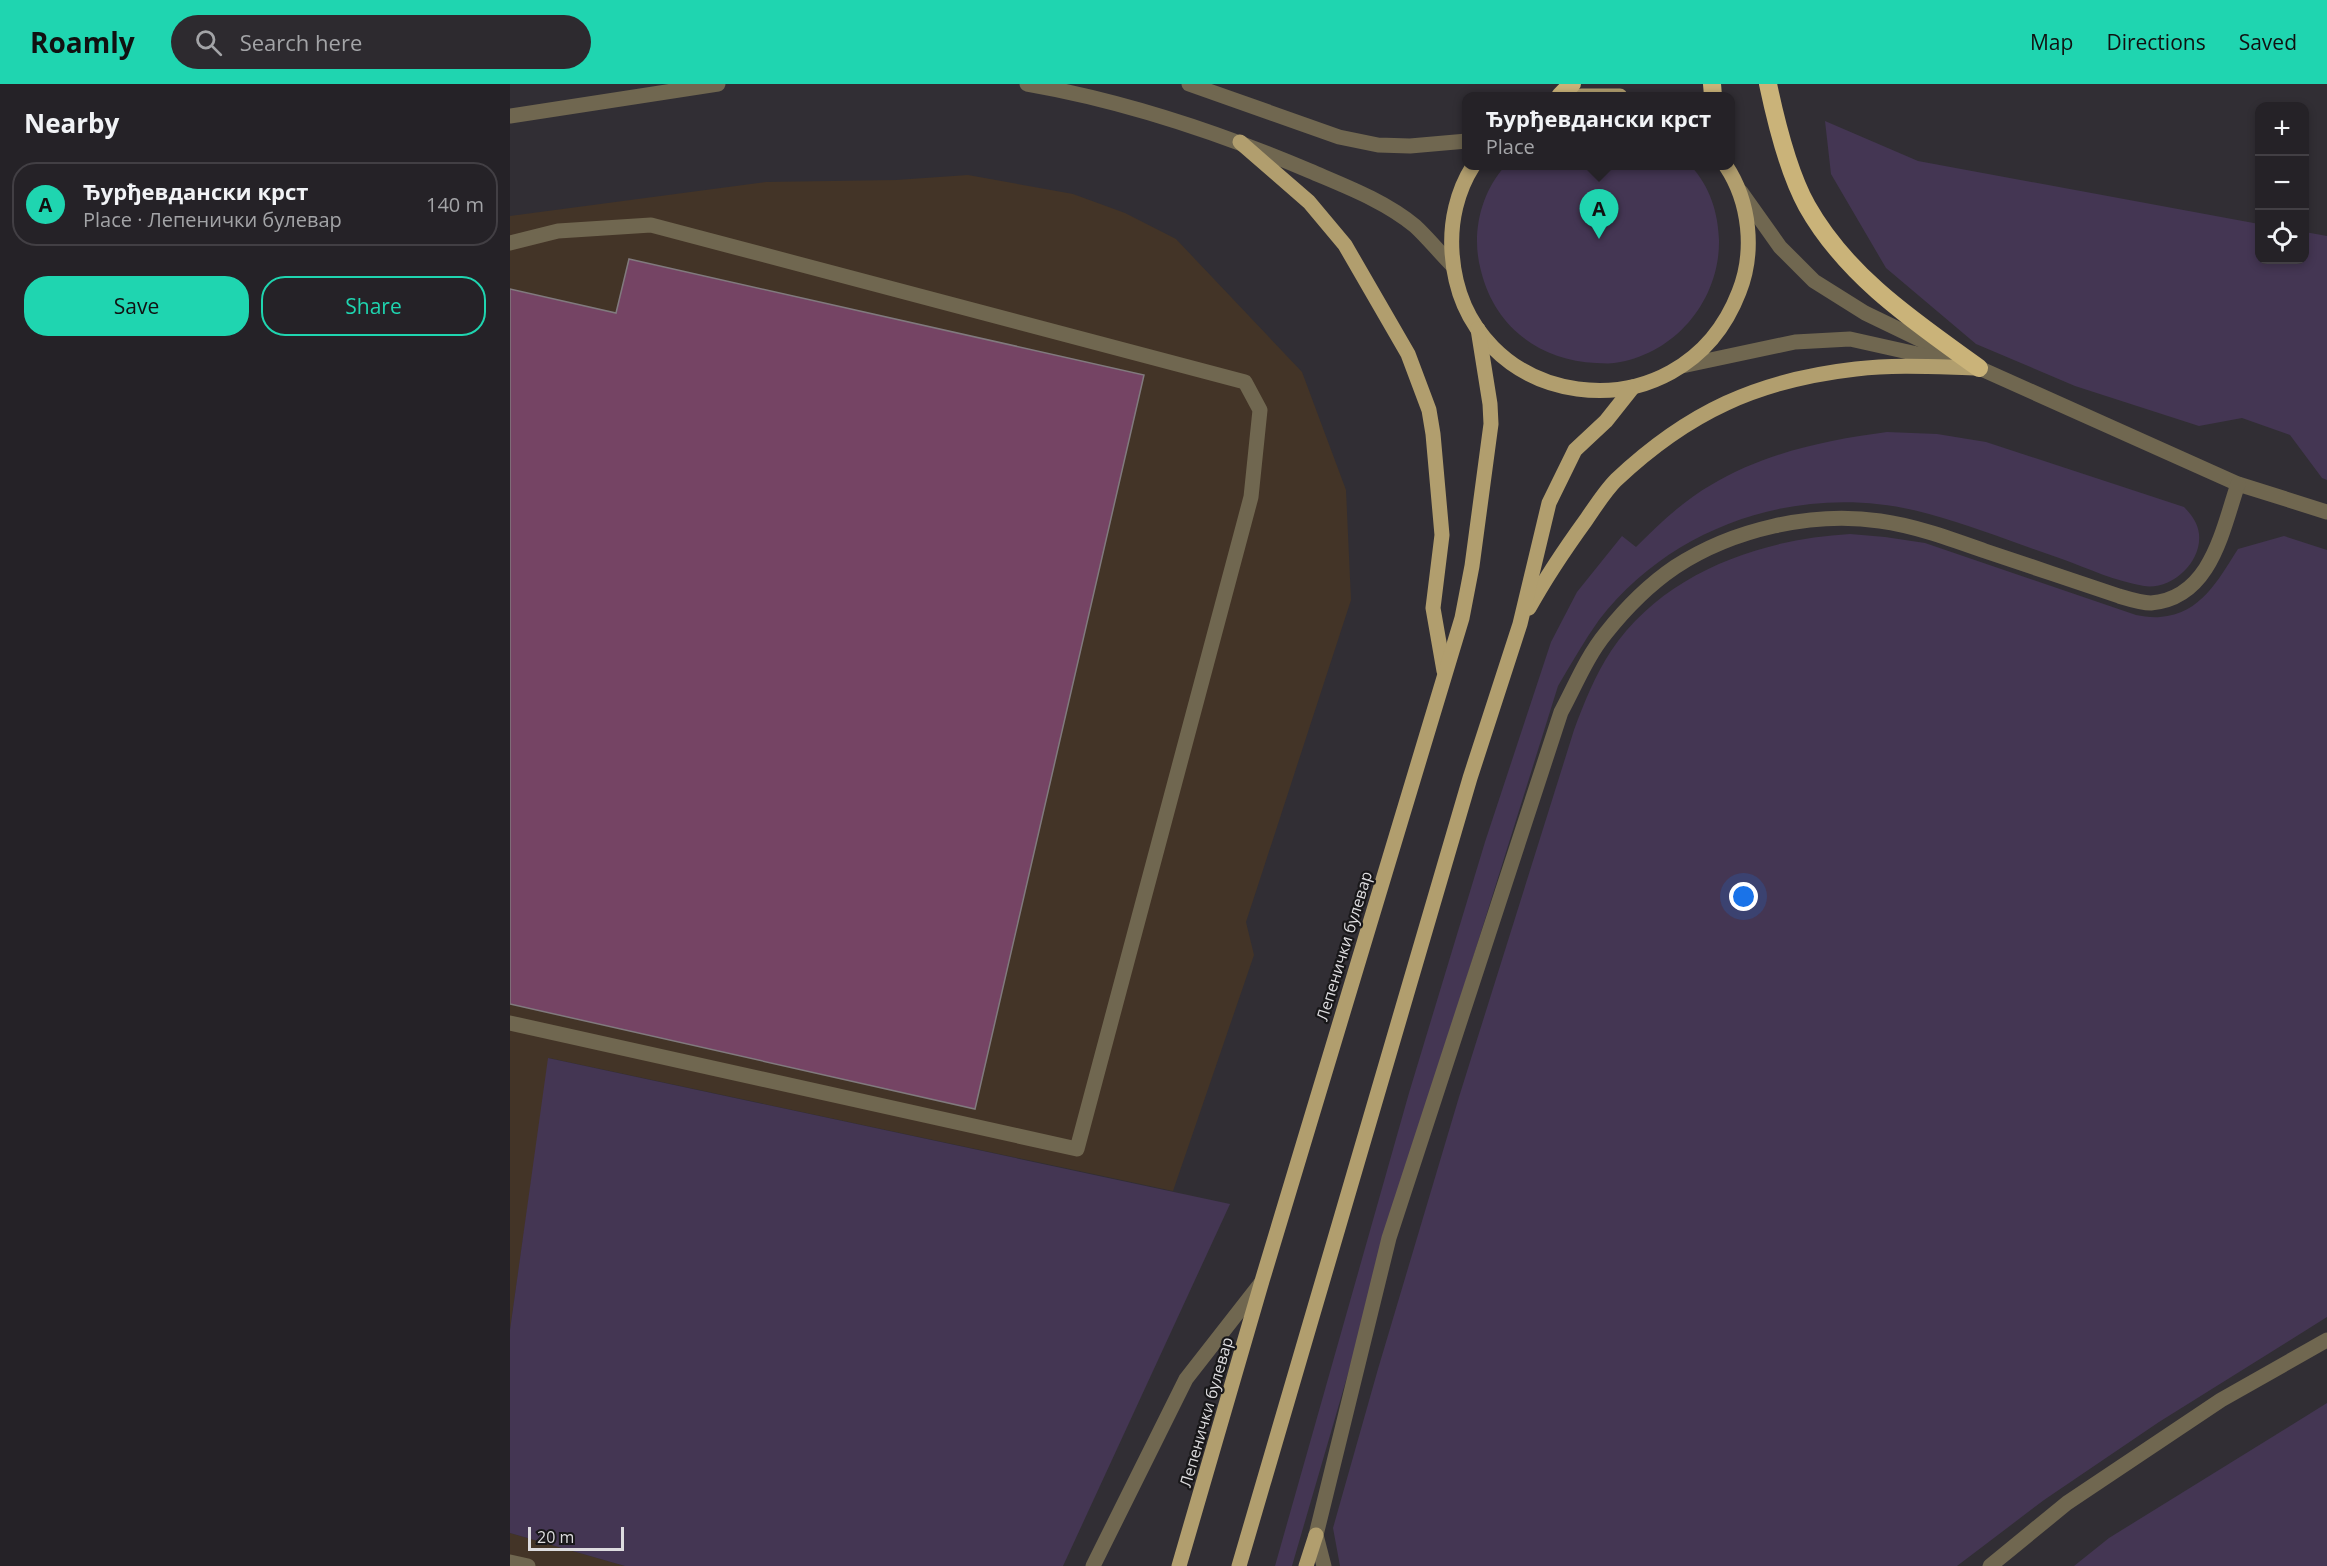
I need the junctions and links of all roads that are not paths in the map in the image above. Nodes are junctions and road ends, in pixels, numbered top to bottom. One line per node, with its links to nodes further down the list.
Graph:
1 (718, 84): 5 (street)
2 (1027, 84): 7 (street)
3 (1189, 84): 6 (street)
4 (1768, 84): 15 (highway)
5 (510, 116)
6 (1462, 141)
7 (1239, 142): 12 (street); 20 (main road)
8 (1471, 170): 12 (main road)
9 (1728, 170): 10 (main road)
10 (1737, 187): 14 (main road); 15 (street)
11 (510, 243): 21 (street)
12 (1453, 266): 13 (main road)
13 (1478, 328): 16 (main road); 20 (main road, Лепенички булевар)
14 (1682, 366): 15 (street); 16 (main road)
15 (1979, 368): 17 (street); 19 (main road)
16 (1633, 387): 19 (main road)
17 (2238, 484): 18 (street); 24 (street)
18 (2327, 512)
19 (1520, 624): 29 (main road)
20 (1445, 674): 22 (main road, Лепенички булевар)
21 (510, 1023)
22 (1262, 1281): 27 (street); 28 (main road, Лепенички булевар)
23 (2327, 1340): 32 (street)
24 (1316, 1535): 30 (main road); 31 (street)
25 (510, 1562): 26 (street)
26 (528, 1566)
27 (1093, 1566)
28 (1179, 1566)
29 (1239, 1566)
30 (1306, 1566)
31 (1323, 1566)
32 (1989, 1566)

